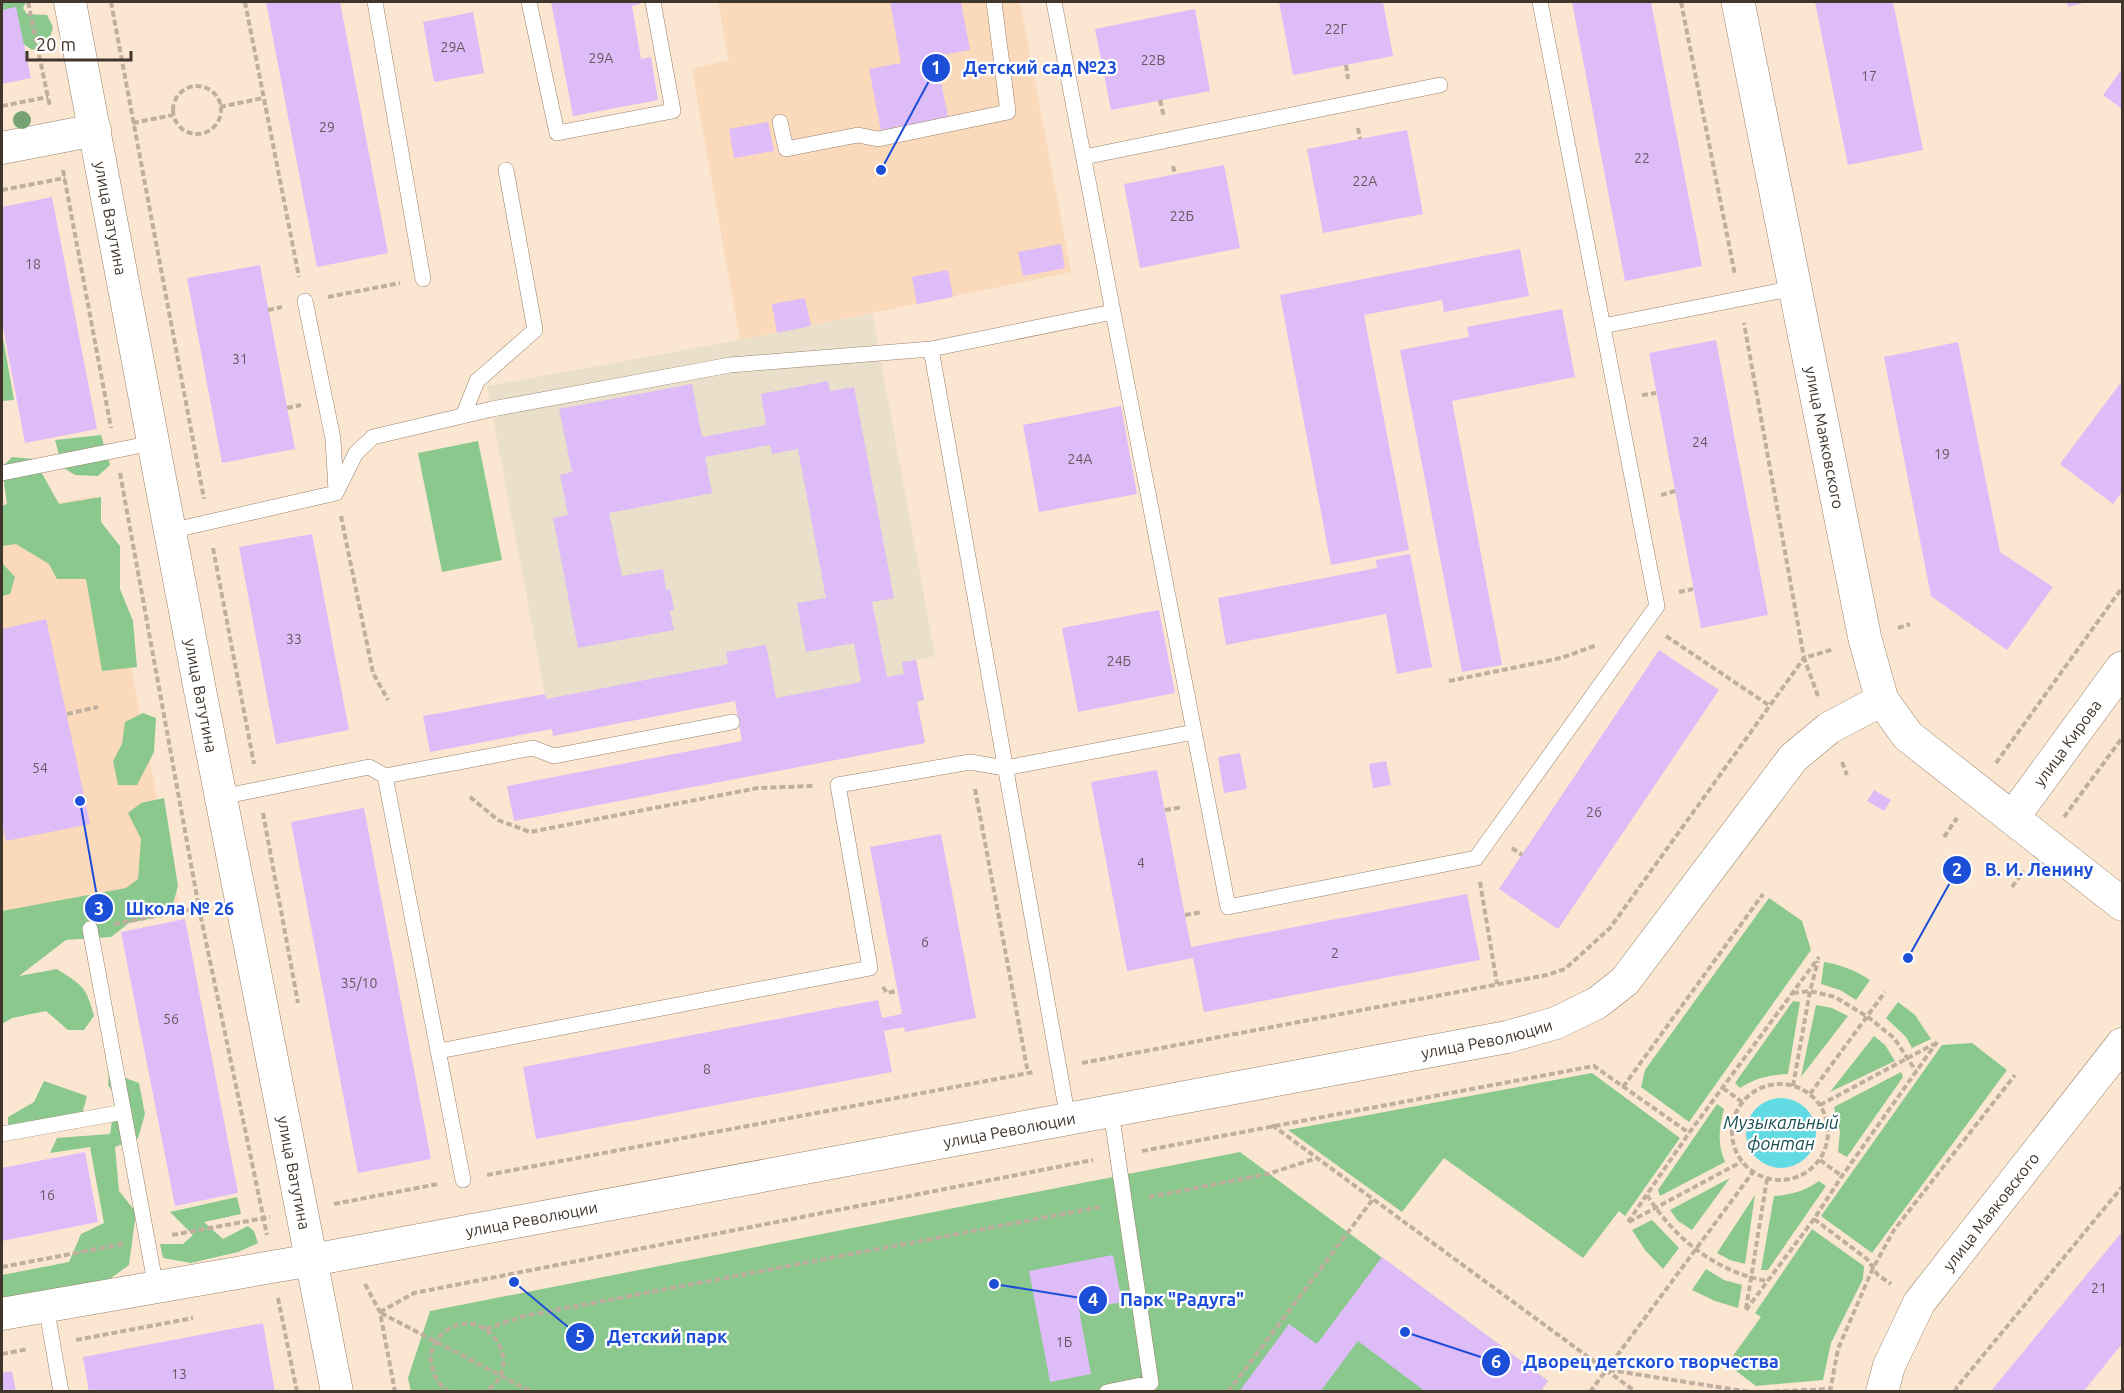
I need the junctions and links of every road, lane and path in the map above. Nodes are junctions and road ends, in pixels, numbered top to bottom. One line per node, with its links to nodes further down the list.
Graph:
1 (28, 2): 14 (path)
2 (70, 2): 21 (street, улица Ватутина)
3 (111, 2): 20 (path)
4 (245, 2): 15 (path)
5 (375, 2): 28 (lane)
6 (529, 2): 7 (lane)
7 (652, 2)
8 (994, 2): 19 (lane)
9 (1054, 2): 24 (lane)
10 (1540, 2): 34 (lane)
11 (1682, 2): 30 (path)
12 (1737, 2): 29 (street, улица Маяковского)
13 (1440, 85): 24 (lane)
14 (48, 97): 16 (path); 22 (path)
15 (263, 98): 17 (path); 31 (path)
16 (2, 106)
17 (220, 107): 18 (path); 18 (path)
18 (173, 115): 20 (path)
19 (780, 122)
20 (133, 123): 21 (path); 41 (path)
21 (95, 130): 22 (street); 37 (street, улица Ватутина)
22 (56, 138): 23 (street); 26 (path)
23 (2, 148)
24 (1084, 157): 33 (lane)
25 (506, 170): 36 (lane)
26 (65, 178): 27 (path); 38 (path)
27 (2, 190)
28 (423, 279): 31 (path)
29 (1795, 288): 30 (lane); 49 (street, улица Маяковского)
30 (1740, 299): 34 (lane); 50 (path)
31 (306, 301): 32 (path); 40 (lane)
32 (268, 310)
33 (1113, 312): 35 (lane); 54 (lane)
34 (1603, 326): 44 (lane)
35 (932, 349): 36 (lane); 58 (lane)
36 (463, 416): 40 (lane)
37 (153, 443): 38 (lane); 42 (street, улица Ватутина)
38 (116, 452): 39 (lane); 70 (path)
39 (2, 473)
40 (336, 493): 41 (lane); 48 (path)
41 (208, 522): 42 (lane); 61 (path)
42 (170, 531): 62 (street, улица Ватутина)
43 (2122, 588): 56 (path)
44 (1645, 622): 45 (lane); 50 (path)
45 (1634, 639): 47 (path); 66 (lane)
46 (2122, 668): 64 (street, улица Кирова)
47 (1449, 681)
48 (388, 700)
49 (1882, 700): 64 (street, улица Маяковского); 91 (street, улица Революции)
50 (1770, 706): 72 (path)
51 (98, 707): 52 (path)
52 (67, 714)
53 (732, 722): 59 (lane)
54 (1194, 732): 58 (lane); 66 (lane)
55 (2122, 738): 65 (path)
56 (2013, 740)
57 (970, 762): 58 (lane); 60 (lane); 83 (path)
58 (1005, 768): 81 (lane)
59 (385, 776): 61 (lane); 79 (lane)
60 (838, 785): 63 (path); 79 (lane)
61 (258, 789): 62 (lane); 76 (path)
62 (221, 797): 112 (street, улица Ватутина)
63 (470, 797)
64 (2013, 817): 65 (street, улица Маяковского)
65 (2044, 844): 67 (path); 69 (street, улица Маяковского)
66 (1476, 858): 72 (path)
67 (2012, 887)
68 (1763, 894): 86 (path)
69 (2122, 904)
70 (199, 908): 71 (path); 113 (path)
71 (90, 929): 92 (lane)
72 (1497, 984): 81 (path)
73 (1810, 991): 75 (path); 75 (path); 77 (path); 85 (path)
74 (1885, 992): 77 (path)
75 (1792, 993): 87 (path)
76 (299, 1008)
77 (1868, 1017): 80 (path); 88 (path)
78 (2122, 1044): 126 (street, улица Маяковского)
79 (439, 1051): 104 (lane)
80 (1909, 1059): 82 (path); 82 (path); 90 (path)
81 (1059, 1067): 83 (path); 93 (lane)
82 (1916, 1071): 102 (path)
83 (1028, 1073): 104 (path)
84 (2015, 1075): 121 (path)
85 (1793, 1086): 88 (path); 89 (path)
86 (1623, 1087): 94 (path); 95 (path)
87 (1723, 1088): 89 (path); 95 (path)
88 (1810, 1094): 90 (path)
89 (1742, 1102): 100 (path)
90 (1820, 1105): 99 (path)
91 (1111, 1111): 93 (street, улица Революции); 97 (lane)
92 (124, 1112): 96 (lane); 115 (lane)
93 (1068, 1119): 117 (street, улица Революции)
94 (1272, 1125): 97 (path); 98 (path)
95 (1689, 1133): 107 (path)
96 (2, 1134)
97 (1118, 1156): 109 (lane); 129 (path)
98 (1317, 1158): 108 (path); 109 (path)
99 (1820, 1160): 102 (path); 103 (path)
100 (1741, 1162): 101 (path); 111 (path)
101 (1753, 1172): 103 (path); 116 (path)
102 (1842, 1176): 114 (path)
103 (1767, 1179): 122 (path)
104 (463, 1180): 110 (path)
105 (2122, 1187): 153 (path)
106 (334, 1192): 110 (path)
107 (1647, 1195): 111 (path); 111 (path)
108 (1372, 1199): 136 (path); 147 (path)
109 (1124, 1202): 132 (path); 146 (lane)
110 (336, 1204): 112 (path); 117 (path)
111 (1655, 1208): 116 (path)
112 (302, 1210): 113 (path); 118 (street, улица Ватутина)
113 (264, 1218): 115 (path); 120 (path)
114 (1814, 1219): 121 (path); 123 (path)
115 (147, 1239): 119 (path); 124 (lane)
116 (1695, 1249): 122 (path); 136 (path)
117 (348, 1252): 118 (street, улица Революции)
118 (312, 1260): 120 (street, улица Революции); 141 (street, улица Ватутина)
119 (2, 1267)
120 (272, 1267): 124 (street, улица Революции); 125 (path)
121 (1873, 1268): 126 (path); 138 (path)
122 (1751, 1278): 123 (path); 123 (path)
123 (1767, 1281)
124 (156, 1288): 128 (street, улица Революции)
125 (279, 1301): 127 (path); 140 (path)
126 (1918, 1303): 152 (street, улица Маяковского)
127 (268, 1304)
128 (46, 1306): 130 (street, улица Революции); 134 (lane)
129 (380, 1312): 133 (path); 142 (path)
130 (2, 1314)
131 (200, 1317): 134 (path)
132 (486, 1329): 133 (path); 137 (path)
133 (435, 1342): 137 (path); 143 (path)
134 (52, 1345): 135 (path); 139 (lane)
135 (2, 1354)
136 (1606, 1370): 148 (path); 149 (path); 150 (path)
137 (501, 1375): 144 (path); 145 (path)
138 (1831, 1390): 151 (path)
139 (61, 1392)
140 (297, 1392)
141 (337, 1392)
142 (395, 1392)
143 (450, 1392)
144 (484, 1392)
145 (532, 1392)
146 (1107, 1392)
147 (1228, 1392)
148 (1590, 1392)
149 (1636, 1392)
150 (1750, 1392)
151 (1765, 1392)
152 (1882, 1392)
153 (1955, 1392)

